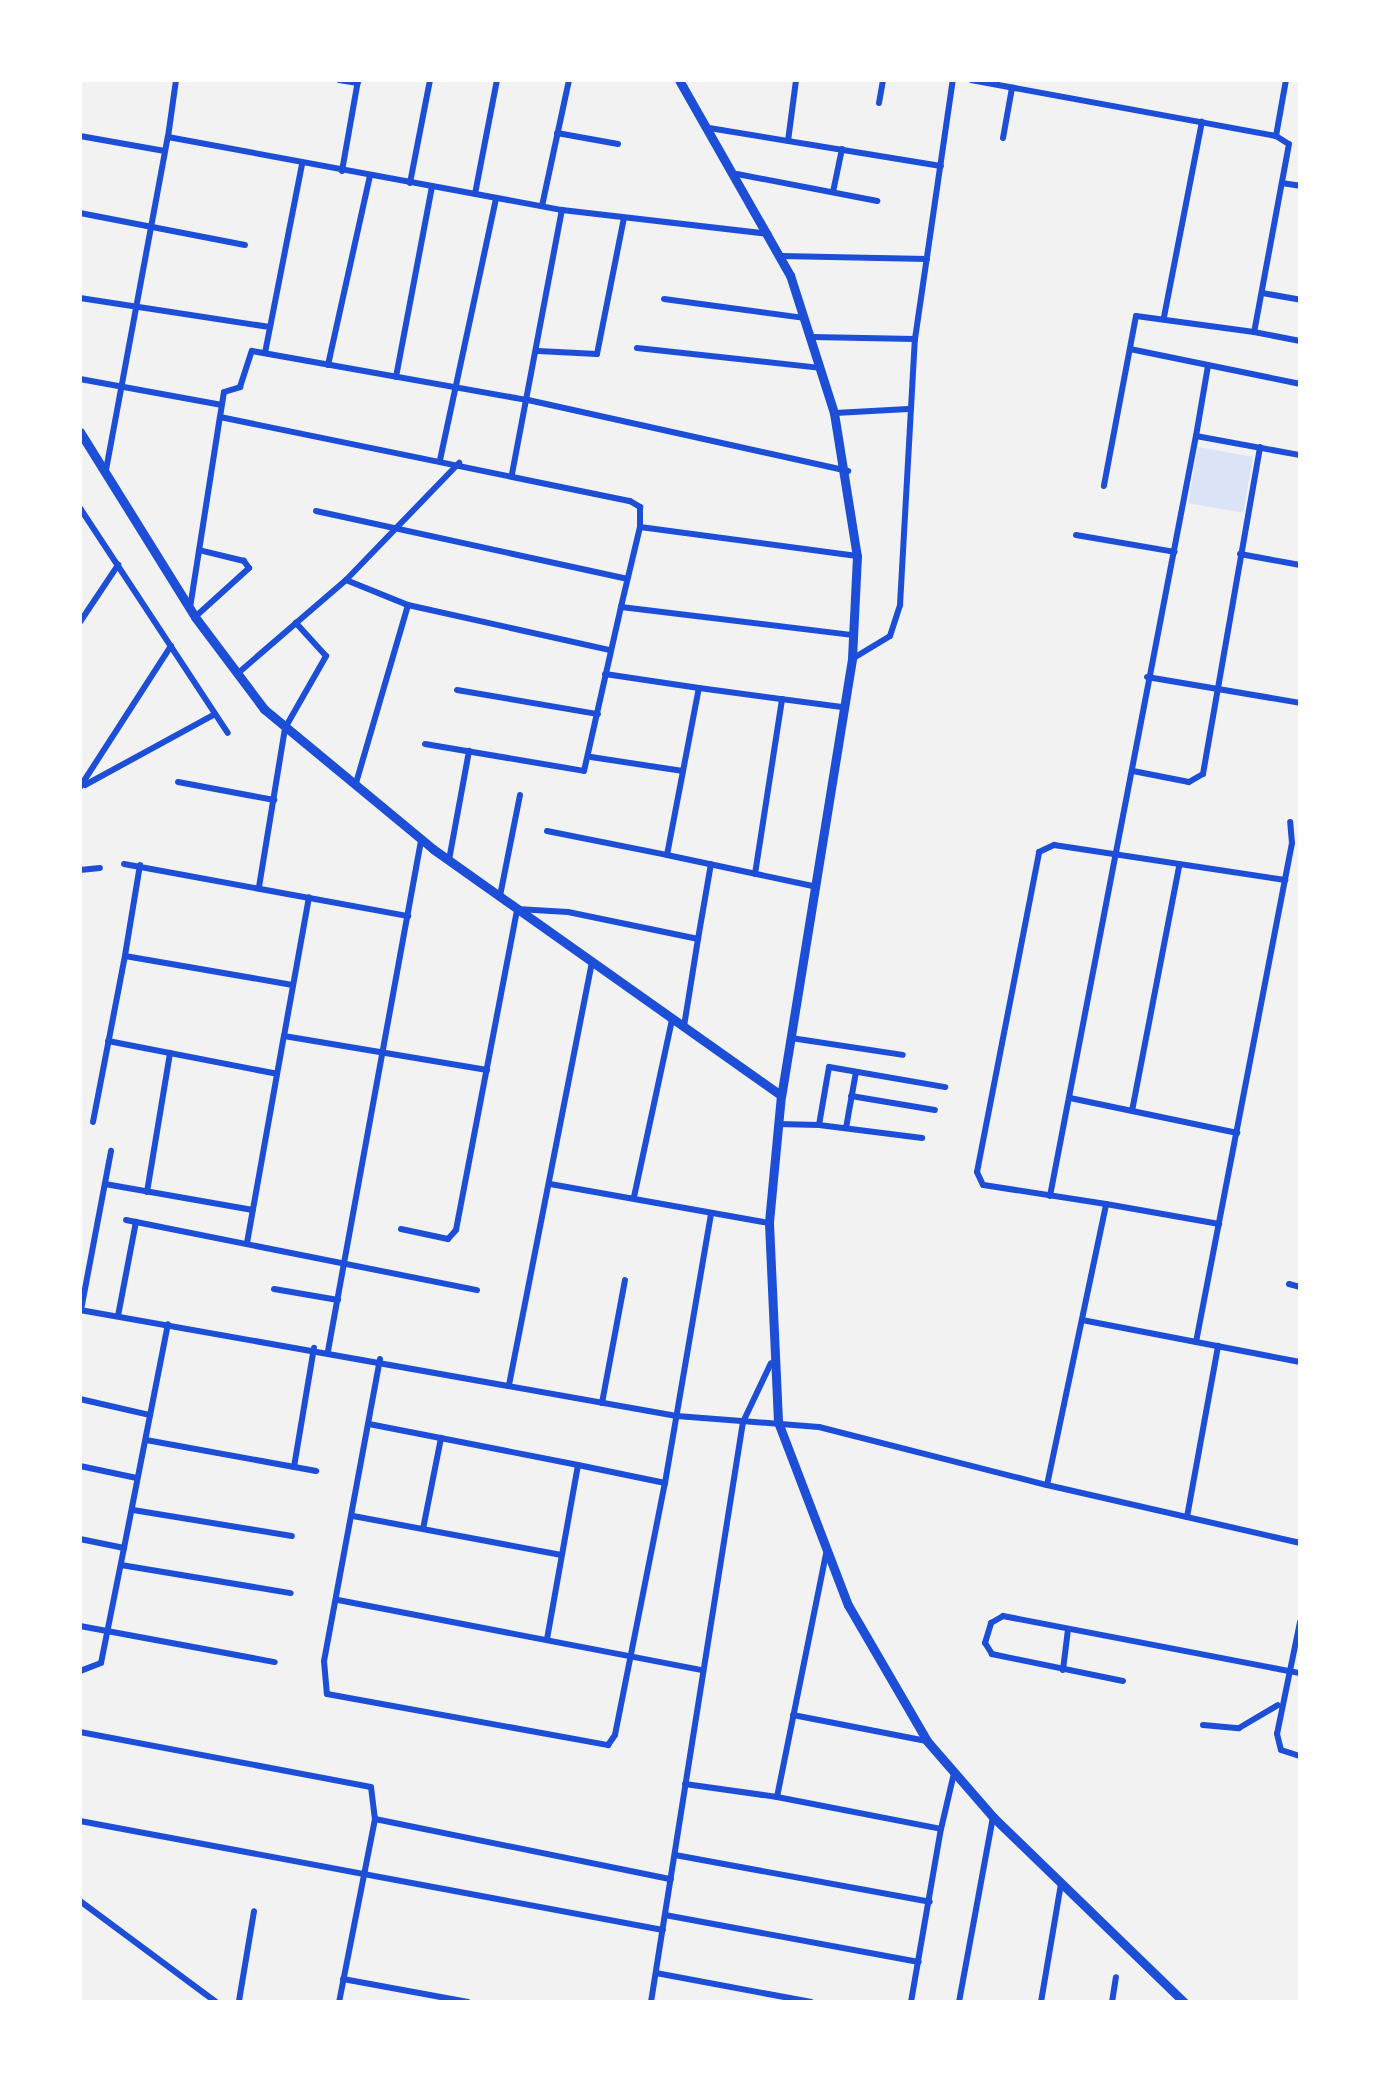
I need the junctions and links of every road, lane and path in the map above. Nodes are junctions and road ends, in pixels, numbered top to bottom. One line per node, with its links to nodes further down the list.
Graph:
1 (176, 80): 19 (street)
2 (338, 80): 12 (street)
3 (430, 80): 31 (street)
4 (497, 80): 36 (street)
5 (569, 80): 17 (street)
6 (679, 80): 16 (street)
7 (796, 80): 22 (street)
8 (884, 80): 14 (street)
9 (952, 80): 27 (street)
10 (971, 80): 13 (street)
11 (1286, 80): 20 (street)
12 (358, 82): 28 (street)
13 (1012, 88): 15 (street); 21 (street)
14 (879, 103)
15 (1202, 122): 20 (street); 54 (street)
16 (709, 128): 22 (street); 29 (street)
17 (558, 133): 23 (street); 39 (street)
18 (80, 136): 25 (street)
19 (168, 136): 25 (street); 26 (street)
20 (1276, 136): 32 (street)
21 (1003, 138)
22 (788, 140): 24 (street)
23 (618, 144)
24 (842, 148): 27 (street); 35 (street)
25 (165, 151): 44 (street)
26 (302, 164): 28 (street); 56 (street)
27 (941, 166): 48 (street)
28 (342, 171): 30 (street)
29 (737, 174): 35 (street); 45 (street)
30 (370, 176): 31 (street); 65 (street)
31 (410, 183): 34 (street)
32 (1282, 184): 33 (street); 49 (street)
33 (1300, 186)
34 (432, 187): 36 (street); 68 (street)
35 (833, 192): 38 (street)
36 (474, 194): 37 (street)
37 (496, 198): 39 (street); 72 (street)
38 (877, 201)
39 (542, 206): 40 (street)
40 (562, 210): 42 (street); 63 (street)
41 (81, 213): 43 (street); 44 (street)
42 (624, 218): 45 (street); 63 (street)
43 (80, 223)
44 (152, 226): 46 (street); 53 (street)
45 (770, 234): 47 (street)
46 (245, 244)
47 (781, 256): 48 (street); 55 (street)
48 (927, 259): 59 (street)
49 (1261, 293): 52 (street); 57 (street)
50 (80, 298): 53 (street)
51 (664, 299): 55 (street)
52 (1300, 300)
53 (138, 309): 56 (street); 71 (street)
54 (1164, 317): 57 (street); 62 (street)
55 (805, 318): 58 (street)
56 (270, 326): 64 (street)
57 (1254, 332): 60 (street)
58 (812, 337): 59 (street); 67 (street)
59 (914, 339): 75 (street)
60 (1300, 342)
61 (638, 348): 67 (street)
62 (1130, 350): 66 (street); 87 (street)
63 (538, 351): 73 (street)
64 (264, 352): 65 (street); 74 (street)
65 (328, 365): 68 (street)
66 (1208, 366): 70 (street); 79 (street)
67 (821, 368): 76 (street)
68 (396, 377): 72 (street)
69 (80, 379): 71 (street)
70 (1300, 384)
71 (121, 387): 74 (street); 84 (street)
72 (458, 389): 73 (street); 82 (street)
73 (528, 400): 85 (street); 86 (street)
74 (222, 405): 77 (street)
75 (908, 410): 76 (street); 110 (street)
76 (834, 412): 85 (street)
77 (220, 417): 82 (street); 93 (street)
78 (80, 432): 84 (street)
79 (1196, 436): 80 (street); 94 (street)
80 (1260, 447): 81 (street); 95 (street)
81 (1300, 455)
82 (440, 460): 83 (street)
83 (459, 463): 86 (street); 90 (street)
84 (106, 470): 104 (street)
85 (848, 471): 96 (street)
86 (512, 474): 91 (street)
87 (1104, 486)
88 (80, 508): 97 (street)
89 (316, 511): 90 (street)
90 (399, 526): 99 (street); 100 (street)
91 (640, 527): 96 (street); 99 (street)
92 (1076, 535): 94 (street)
93 (199, 550): 104 (street); 104 (street)
94 (1175, 552): 113 (street)
95 (1240, 554): 98 (street); 115 (street)
96 (857, 556): 107 (street)
97 (118, 564): 103 (street); 108 (street)
98 (1300, 565)
99 (627, 579): 102 (street)
100 (346, 580): 101 (street); 106 (street)
101 (408, 605): 109 (street); 130 (street)
102 (621, 607): 107 (street); 109 (street)
103 (83, 611): 105 (street)
104 (192, 612): 112 (street)
105 (80, 622)
106 (296, 623): 112 (street); 122 (street)
107 (855, 636): 110 (street)
108 (171, 646): 120 (street); 131 (street)
109 (610, 650): 111 (street)
110 (852, 659): 119 (street)
111 (604, 674): 114 (street); 121 (street)
112 (236, 675): 122 (street)
113 (1147, 677): 115 (street); 128 (street)
114 (698, 688): 117 (street); 127 (street)
115 (1216, 689): 118 (street); 128 (street)
116 (457, 690): 121 (street)
117 (782, 699): 119 (street); 146 (street)
118 (1300, 703)
119 (842, 707): 148 (street)
120 (215, 714): 123 (street); 131 (street)
121 (598, 714): 126 (street)
122 (285, 728): 130 (street); 133 (street)
123 (228, 734)
124 (424, 744): 125 (street)
125 (469, 751): 126 (street); 139 (street)
126 (591, 757): 127 (street)
127 (683, 770): 138 (street)
128 (1133, 771): 137 (street)
129 (178, 782): 133 (street)
130 (356, 783): 136 (street)
131 (80, 787)
132 (520, 796): 151 (street)
133 (274, 800): 149 (street)
134 (1290, 822): 147 (street)
135 (547, 831): 138 (street)
136 (421, 840): 139 (street); 153 (street)
137 (1118, 853): 143 (street); 172 (street); 185 (street)
138 (667, 855): 142 (street)
139 (449, 861): 151 (street)
140 (124, 864): 141 (street)
141 (140, 864): 149 (street); 155 (street)
142 (711, 864): 146 (street); 154 (street)
143 (1179, 866): 147 (street); 174 (street)
144 (100, 868): 145 (street)
145 (80, 870)
146 (755, 874): 148 (street)
147 (1285, 880): 179 (street)
148 (813, 886): 161 (street)
149 (259, 887): 150 (street)
150 (309, 897): 153 (street); 157 (street)
151 (500, 897): 152 (street)
152 (517, 909): 154 (street); 156 (street); 166 (street)
153 (408, 916): 164 (street)
154 (698, 939): 159 (street)
155 (125, 956): 157 (street); 162 (street)
156 (592, 962): 158 (street); 183 (street)
157 (293, 985): 160 (street)
158 (672, 1019): 159 (street); 186 (street)
159 (684, 1027): 170 (street)
160 (284, 1036): 164 (street); 168 (street)
161 (790, 1037): 165 (street); 170 (street)
162 (108, 1041): 163 (street); 175 (street)
163 (170, 1053): 168 (street); 184 (street)
164 (382, 1053): 166 (street); 196 (street)
165 (903, 1055)
166 (486, 1070): 194 (street)
167 (856, 1072): 169 (street); 171 (street); 177 (street)
168 (277, 1074): 188 (street)
169 (946, 1087)
170 (780, 1095): 176 (street)
171 (851, 1096): 173 (street); 178 (street)
172 (1070, 1098): 174 (street); 185 (street)
173 (935, 1110)
174 (1132, 1111): 179 (street)
175 (92, 1122)
176 (778, 1124): 177 (street); 192 (street)
177 (819, 1125): 178 (street)
178 (846, 1128): 180 (street)
179 (1237, 1132): 193 (street)
180 (922, 1138)
181 (111, 1152): 182 (street)
182 (104, 1184): 184 (street); 203 (street)
183 (550, 1184): 186 (street); 214 (street)
184 (148, 1192): 188 (street)
185 (1050, 1196): 187 (street)
186 (634, 1197): 189 (street)
187 (1106, 1204): 193 (street); 205 (street)
188 (253, 1210): 195 (street)
189 (711, 1212): 192 (street); 218 (street)
190 (126, 1220): 191 (street)
191 (136, 1222): 195 (street); 204 (street)
192 (768, 1223): 213 (street)
193 (1219, 1224): 207 (street)
194 (400, 1229)
195 (247, 1242): 196 (street)
196 (342, 1262): 201 (street); 202 (street)
197 (625, 1280): 216 (street)
198 (1289, 1284): 199 (street)
199 (1300, 1287)
200 (274, 1289): 202 (street)
201 (478, 1290)
202 (338, 1300): 210 (street)
203 (80, 1310): 204 (street)
204 (118, 1316): 206 (street)
205 (1082, 1320): 207 (street); 230 (street)
206 (168, 1324): 209 (street); 217 (street)
207 (1196, 1342): 208 (street)
208 (1218, 1346): 212 (street); 233 (street)
209 (314, 1348): 210 (street); 226 (street)
210 (328, 1351): 211 (street)
211 (380, 1360): 214 (street); 221 (street)
212 (1300, 1362)
213 (771, 1363): 219 (street); 220 (street)
214 (509, 1385): 216 (street)
215 (80, 1399): 217 (street)
216 (602, 1403): 218 (street)
217 (150, 1415): 223 (street)
218 (676, 1416): 219 (street); 229 (street)
219 (743, 1422): 220 (street); 251 (street)
220 (778, 1422): 230 (street); 239 (street)
221 (369, 1424): 222 (street); 232 (street)
222 (441, 1438): 224 (street); 234 (street)
223 (146, 1440): 226 (street); 228 (street)
224 (578, 1465): 229 (street); 240 (street)
225 (80, 1466): 228 (street)
226 (294, 1467): 227 (street)
227 (316, 1470)
228 (138, 1478): 231 (street)
229 (665, 1482): 249 (street)
230 (1047, 1485): 233 (street)
231 (133, 1510): 235 (street); 238 (street)
232 (352, 1516): 234 (street); 243 (street)
233 (1187, 1517): 237 (street)
234 (424, 1529): 240 (street)
235 (292, 1536)
236 (80, 1538): 238 (street)
237 (1300, 1542)
238 (124, 1548): 241 (street)
239 (826, 1552): 258 (street); 261 (street)
240 (562, 1555): 248 (street)
241 (121, 1565): 242 (street); 247 (street)
242 (291, 1593)
243 (338, 1600): 248 (street); 249 (street)
244 (1300, 1622): 253 (street)
245 (80, 1626): 247 (street)
246 (1068, 1629): 252 (street); 252 (street); 253 (street)
247 (108, 1631): 250 (street); 254 (street)
248 (547, 1639): 249 (street)
249 (631, 1655): 251 (street)
250 (275, 1662)
251 (702, 1670): 264 (street)
252 (1062, 1670): 256 (street)
253 (1288, 1670): 255 (street); 257 (street)
254 (80, 1671)
255 (1300, 1672)
256 (1123, 1681)
257 (1280, 1704): 259 (street); 262 (street)
258 (792, 1715): 261 (street); 265 (street)
259 (1203, 1725)
260 (80, 1732): 267 (street)
261 (927, 1741): 263 (street)
262 (1300, 1756)
263 (954, 1773): 266 (street); 269 (street)
264 (685, 1784): 265 (street); 270 (street)
265 (776, 1797): 269 (street)
266 (993, 1817): 273 (street); 290 (street)
267 (375, 1819): 271 (street); 272 (street)
268 (80, 1821): 271 (street)
269 (942, 1828): 275 (street)
270 (675, 1854): 272 (street); 275 (street)
271 (364, 1872): 278 (street); 282 (street)
272 (672, 1879): 277 (street)
273 (1061, 1882): 291 (street); 293 (street)
274 (80, 1901): 283 (street)
275 (930, 1902): 279 (street)
276 (254, 1911): 284 (street)
277 (666, 1916): 278 (street); 279 (street)
278 (663, 1930): 280 (street)
279 (919, 1962): 289 (street)
280 (656, 1973): 287 (street); 288 (street)
281 (1116, 1978): 292 (street)
282 (343, 1979): 285 (street); 286 (street)
283 (216, 2002)
284 (240, 2002)
285 (338, 2002)
286 (468, 2002)
287 (651, 2002)
288 (811, 2002)
289 (911, 2002)
290 (959, 2002)
291 (1041, 2002)
292 (1112, 2002)
293 (1184, 2002)

